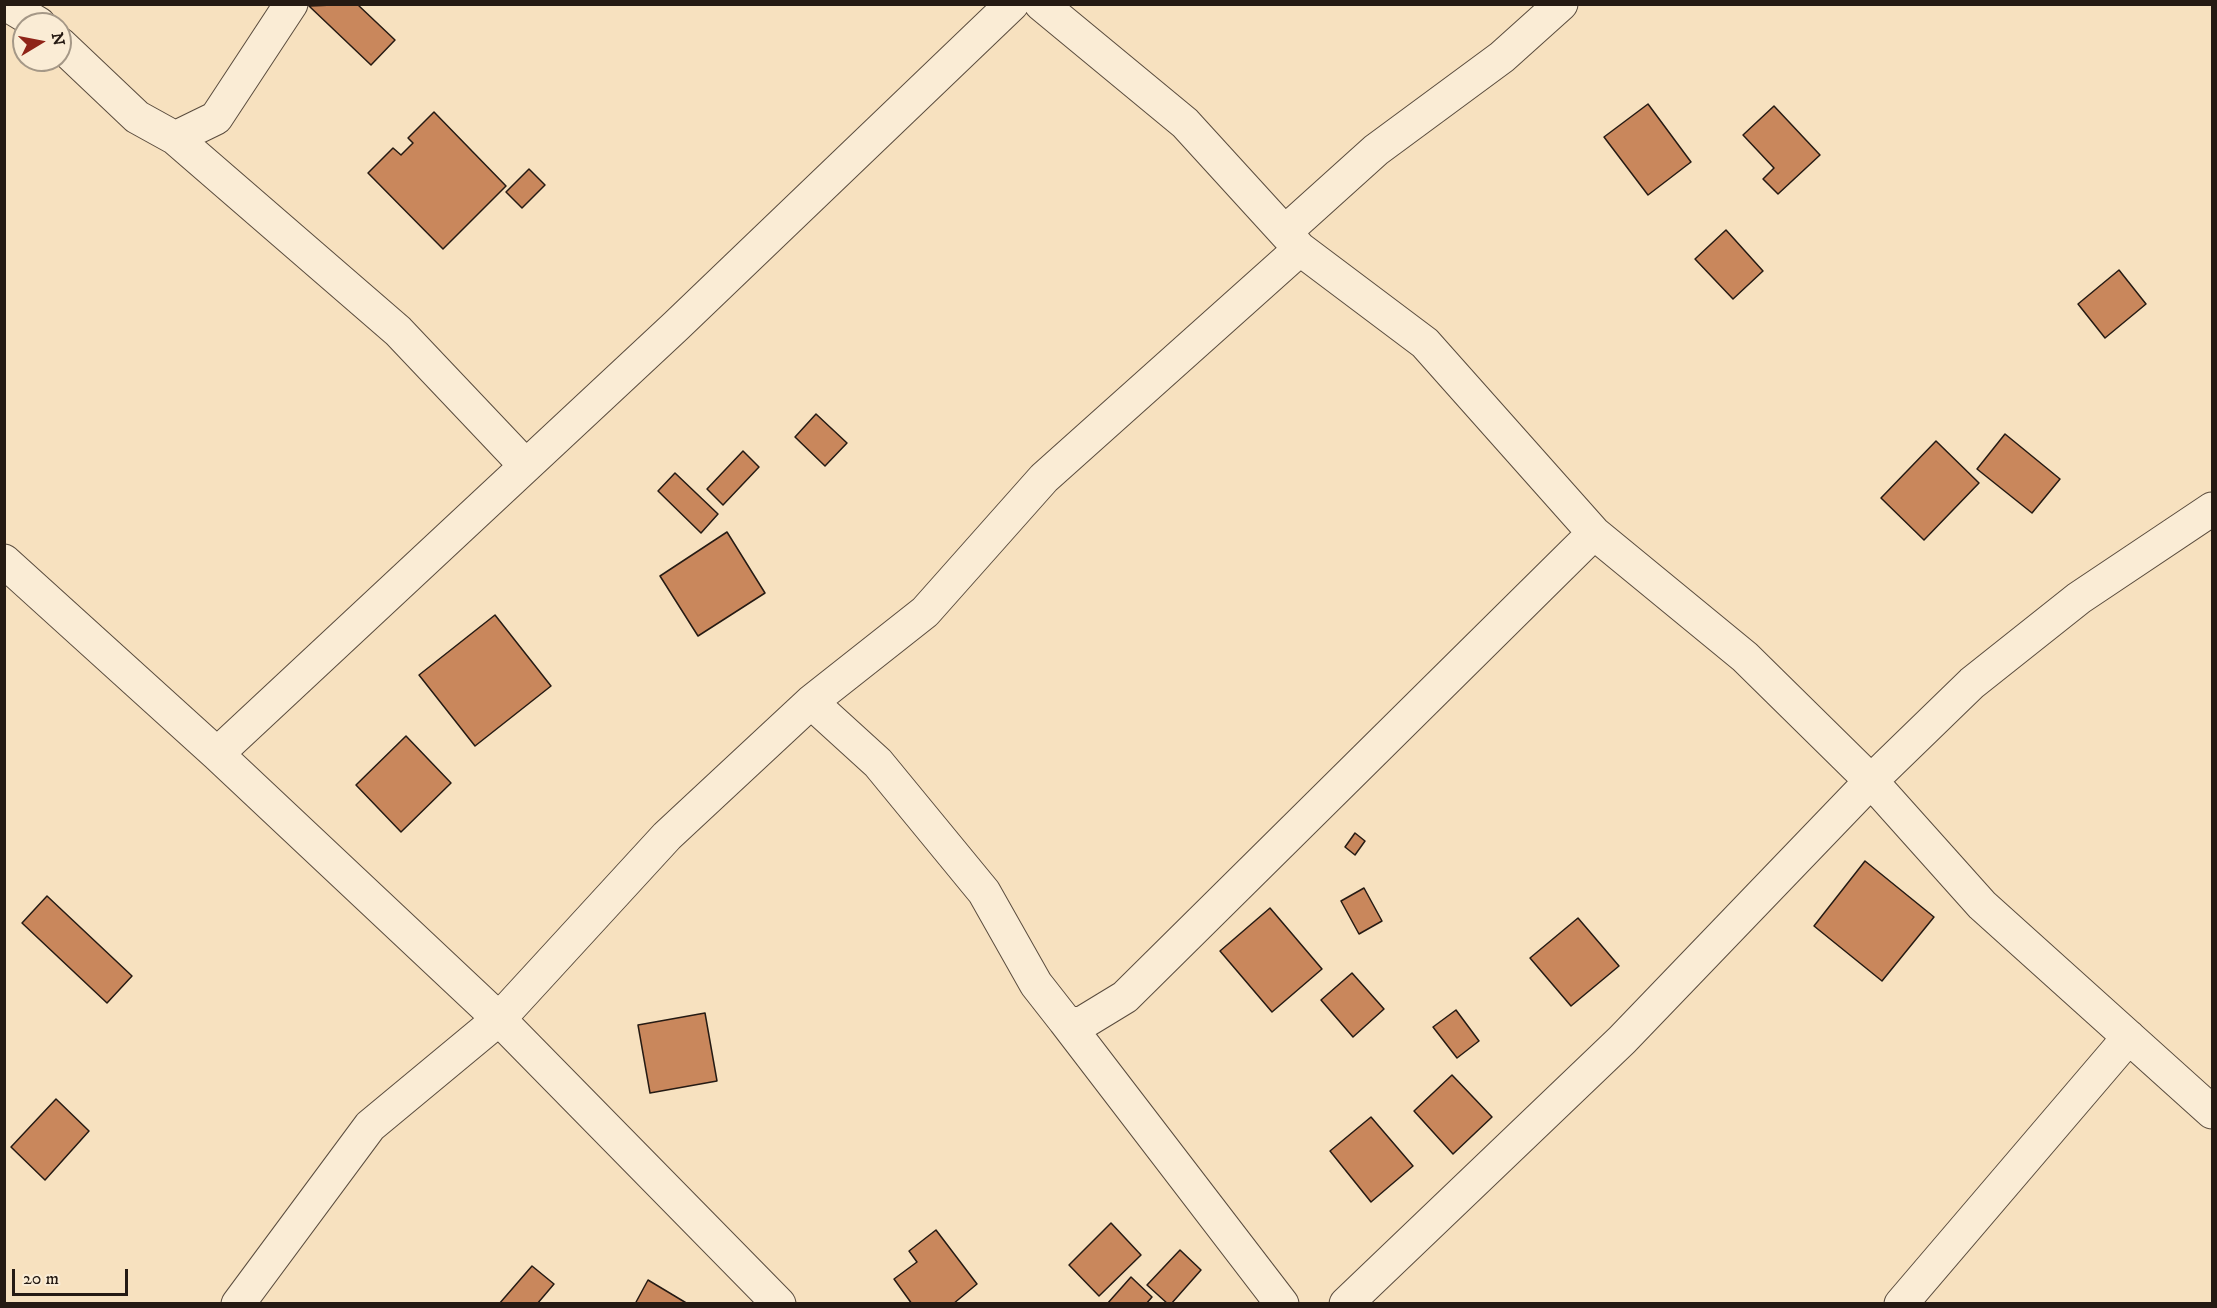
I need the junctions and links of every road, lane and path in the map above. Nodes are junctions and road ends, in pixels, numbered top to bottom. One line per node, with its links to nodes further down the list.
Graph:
1 (6, 4): 6 (street)
2 (291, 4): 8 (street)
3 (1012, 4): 10 (street)
4 (1041, 4): 9 (street)
5 (1561, 4): 9 (street)
6 (19, 12)
7 (72, 55): 8 (street)
8 (175, 138): 10 (street)
9 (1292, 240): 12 (street); 14 (street)
10 (525, 465): 15 (street)
11 (2212, 509): 16 (street)
12 (1593, 533): 16 (street); 18 (street)
13 (4, 561): 15 (street)
14 (811, 702): 17 (street); 18 (street)
15 (217, 754): 17 (street)
16 (1871, 781): 19 (street); 24 (street)
17 (499, 1019): 21 (street); 22 (street)
18 (1065, 1021): 23 (street)
19 (2129, 1037): 20 (street); 25 (street)
20 (2212, 1112)
21 (238, 1304)
22 (779, 1304)
23 (1282, 1304)
24 (1346, 1304)
25 (1900, 1304)

